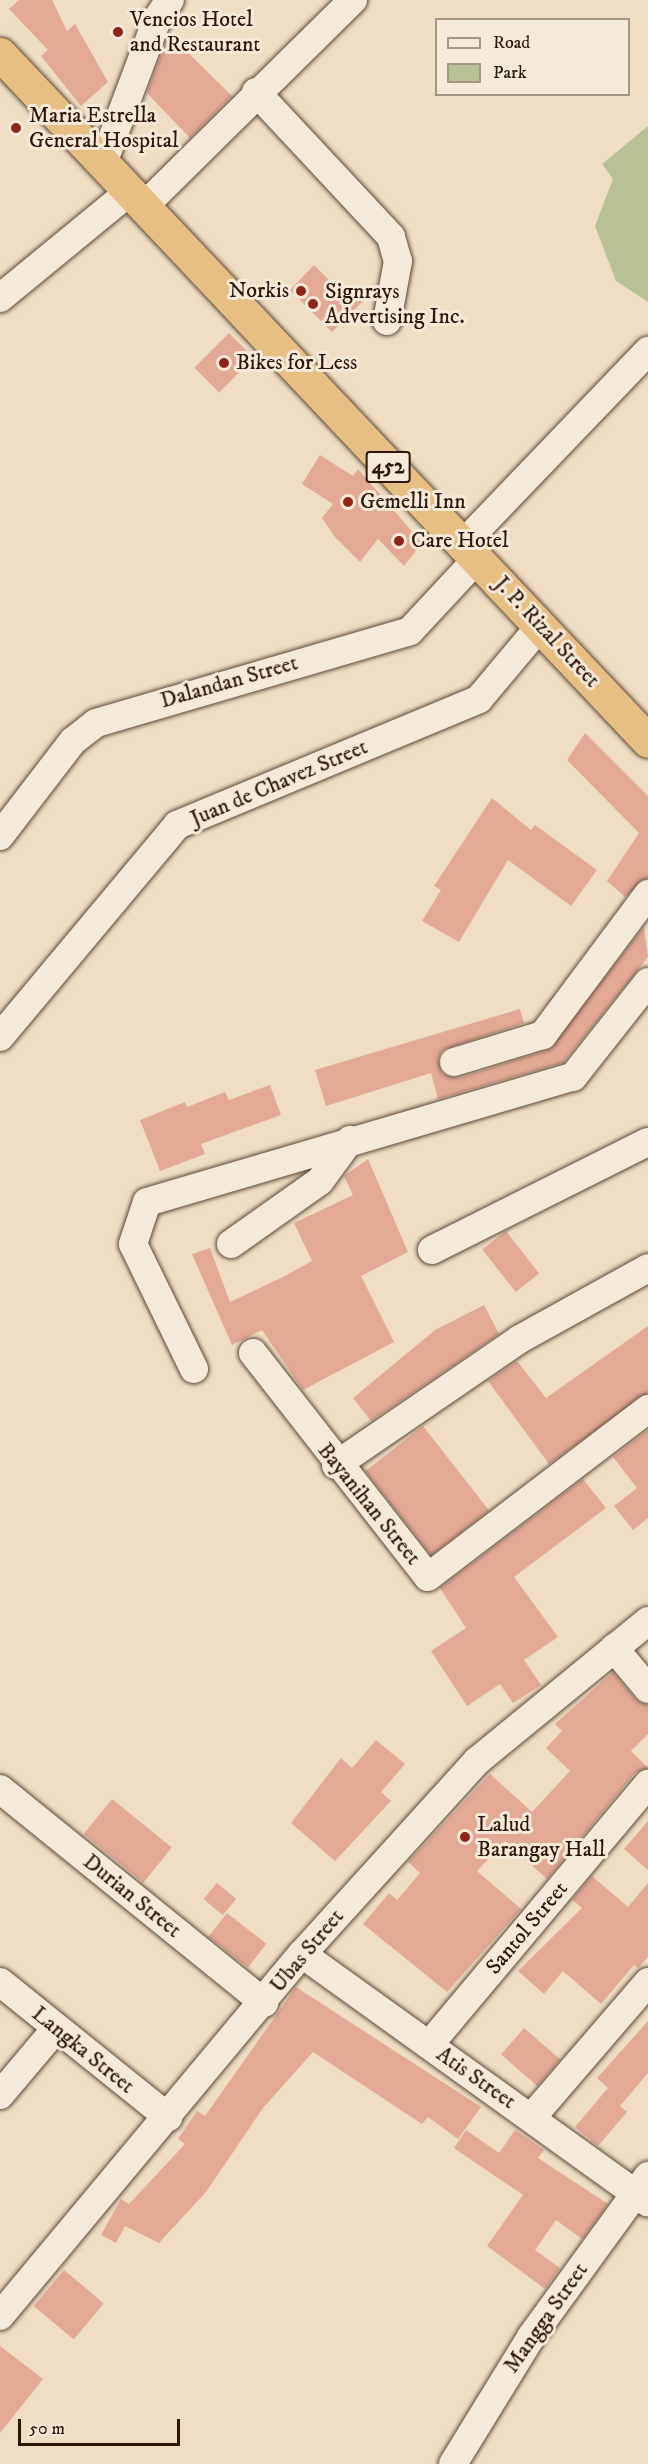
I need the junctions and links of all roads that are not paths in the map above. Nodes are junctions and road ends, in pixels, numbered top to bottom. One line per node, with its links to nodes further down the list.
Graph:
1 (170, 0): 5 (street)
2 (353, 0): 4 (street)
3 (0, 54): 5 (highway, J. P. Rizal Street / 452)
4 (256, 92): 6 (street); 8 (street)
5 (103, 163): 6 (highway, J. P. Rizal Street / 452)
6 (136, 199): 7 (street); 10 (highway, J. P. Rizal Street / 452)
7 (0, 297)
8 (387, 321)
9 (648, 351): 10 (street, Dalandan Street)
10 (470, 552): 11 (highway, J. P. Rizal Street / 452); 13 (street, Dalandan Street)
11 (541, 625): 12 (highway, J. P. Rizal Street / 452); 16 (street, Juan de Chavez Street)
12 (648, 741)
13 (0, 836)
14 (648, 894): 17 (street)
15 (648, 982): 18 (street)
16 (0, 1037)
17 (454, 1062)
18 (350, 1140): 20 (street); 24 (street)
19 (648, 1142): 21 (street)
20 (231, 1244)
21 (432, 1250)
22 (648, 1268): 26 (street)
23 (254, 1353): 26 (street, Bayanihan Street)
24 (194, 1369)
25 (648, 1409): 26 (street, Bayanihan Street)
26 (336, 1465)
27 (648, 1621): 28 (street, Ubas Street)
28 (614, 1648): 29 (street); 32 (street, Ubas Street)
29 (648, 1689)
30 (648, 1784): 37 (street, Santol Street)
31 (0, 1789): 35 (street, Durian Street)
32 (302, 1954): 35 (street, Ubas Street); 37 (street, Atis Street)
33 (0, 1982): 36 (street, Langka Street)
34 (648, 1982): 40 (street)
35 (264, 2003): 39 (street, Ubas Street)
36 (55, 2030): 38 (street); 39 (street, Langka Street)
37 (429, 2045): 40 (street, Atis Street)
38 (0, 2095)
39 (168, 2117): 42 (street, Ubas Street)
40 (532, 2117): 41 (street, Atis Street)
41 (643, 2191): 43 (street, Mangga Street)
42 (0, 2316)
43 (453, 2464)

